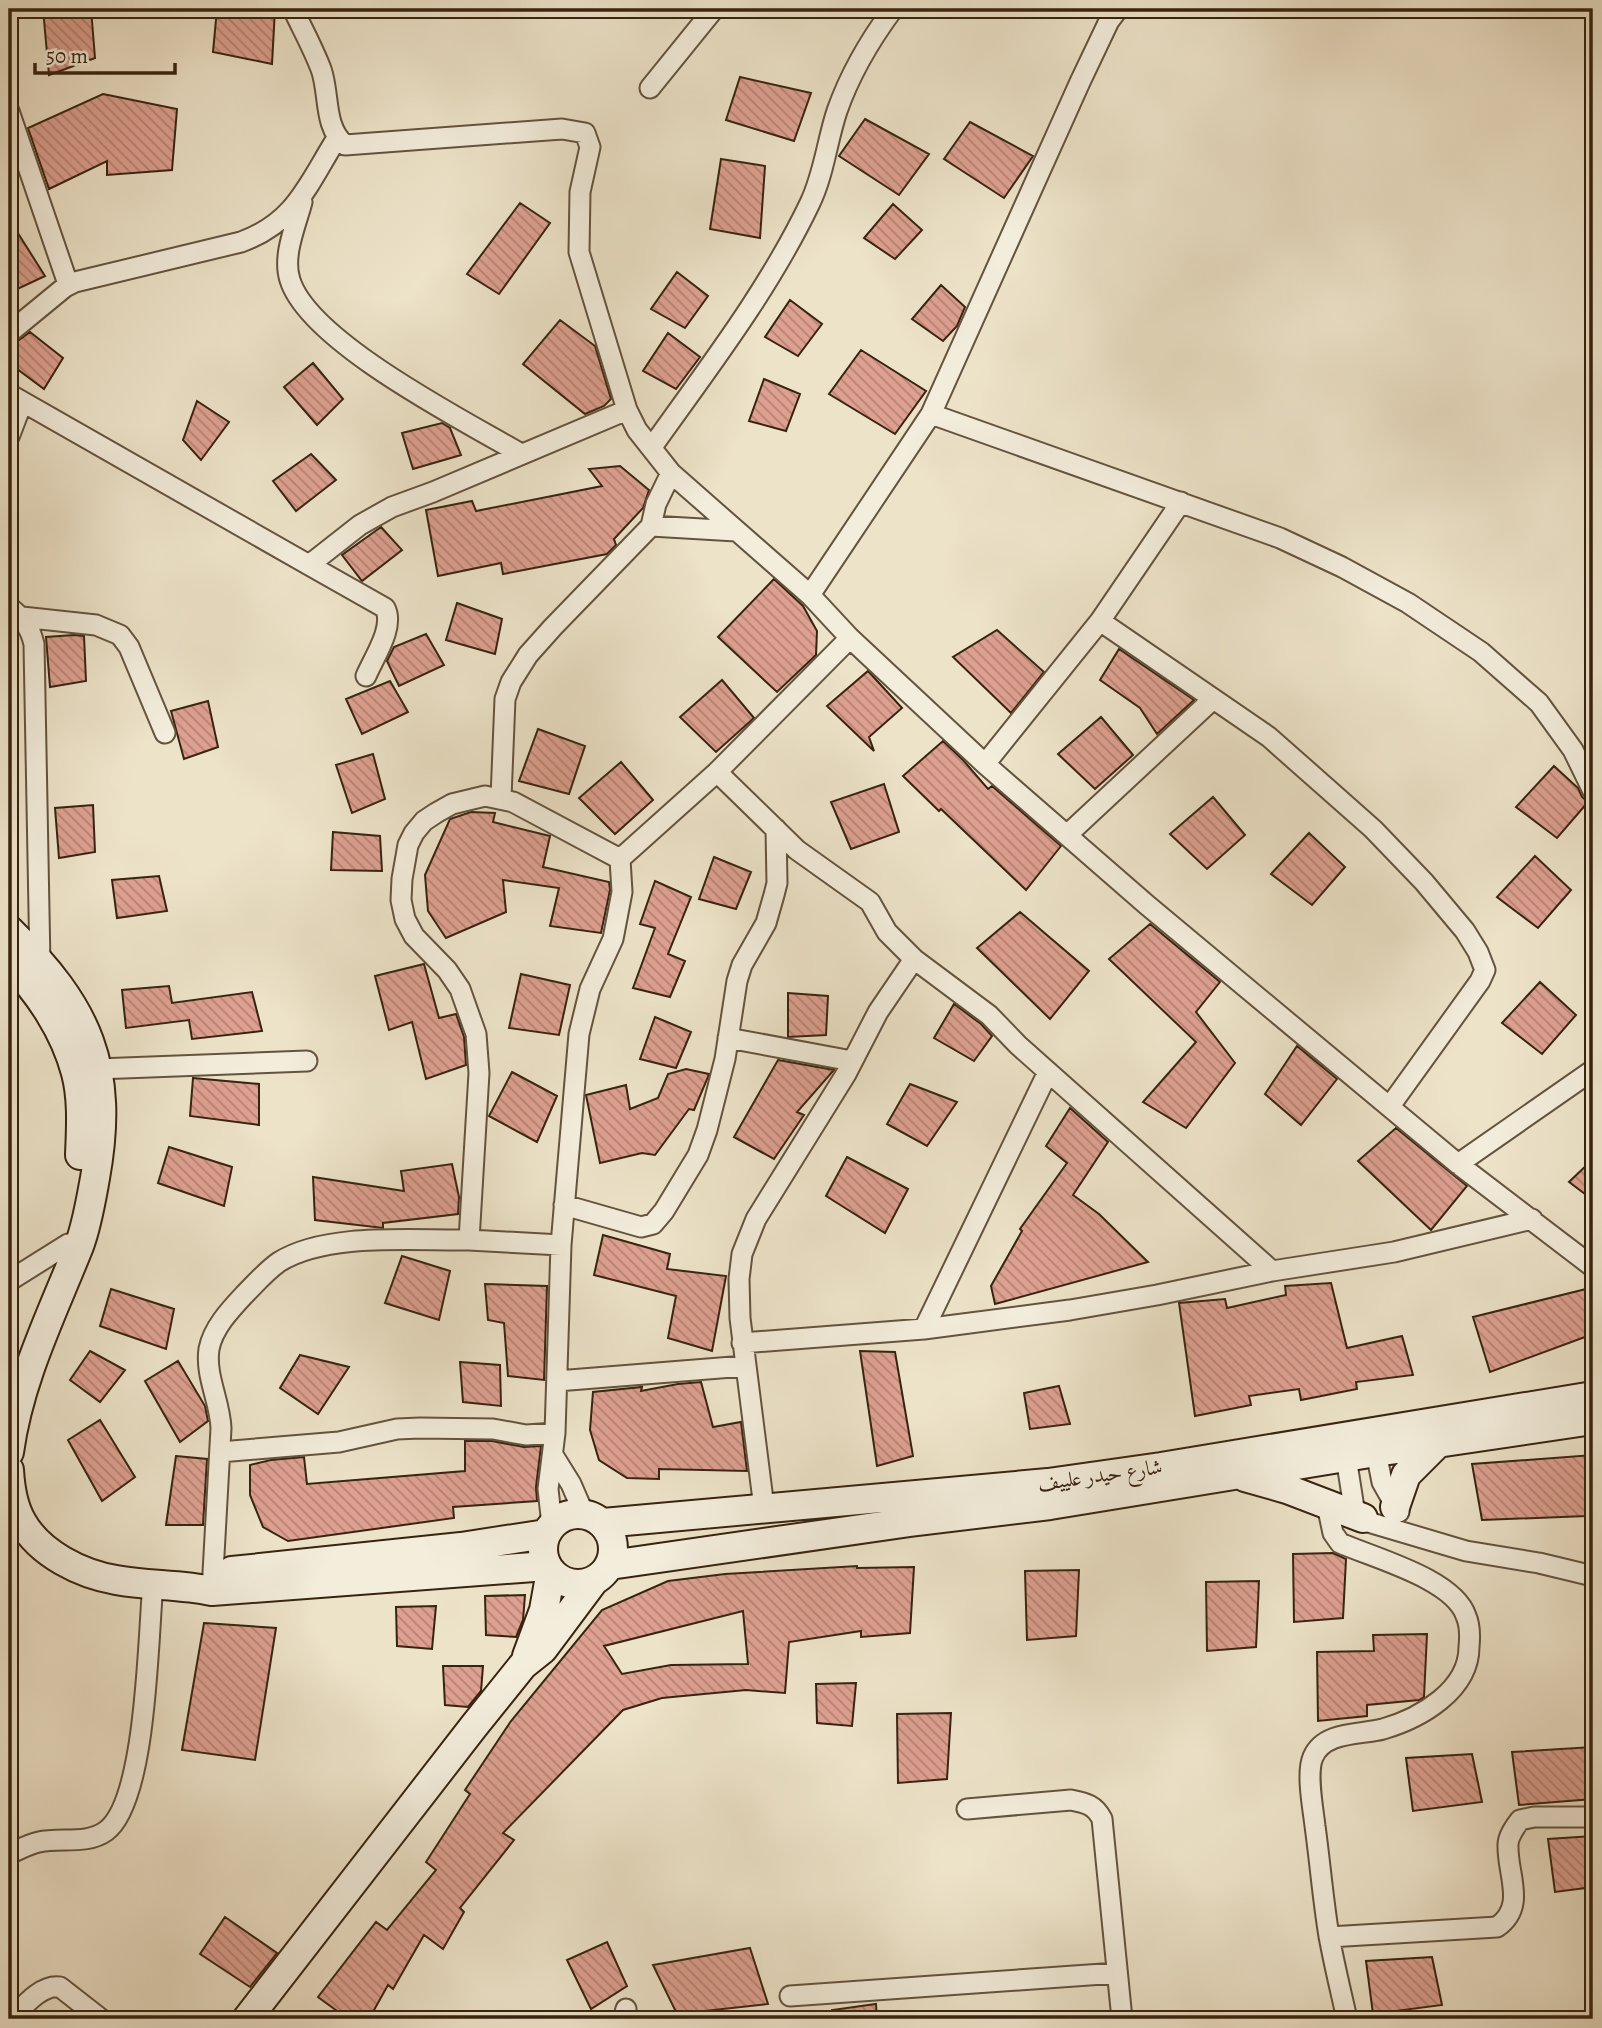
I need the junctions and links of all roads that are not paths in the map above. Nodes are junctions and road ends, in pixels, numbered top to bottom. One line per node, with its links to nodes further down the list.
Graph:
1 (293, 9): 7 (street)
2 (714, 9): 5 (street)
3 (892, 9): 15 (street)
4 (1118, 9): 13 (street)
5 (650, 88)
6 (9, 111): 9 (street)
7 (337, 138): 8 (street); 12 (street)
8 (304, 193): 9 (street); 16 (street)
9 (68, 284): 10 (street)
10 (9, 333)
11 (15, 399): 14 (street); 21 (street)
12 (627, 410): 15 (street); 16 (street)
13 (931, 414): 18 (street); 22 (street)
14 (9, 436)
15 (652, 447): 17 (street)
16 (521, 454): 21 (street)
17 (671, 473): 19 (street); 20 (street)
18 (1181, 502): 24 (street); 31 (street)
19 (651, 526): 20 (street); 32 (street)
20 (736, 531): 22 (street)
21 (309, 565): 26 (street)
22 (810, 595): 25 (street)
23 (15, 612): 28 (street); 39 (street)
24 (1100, 621): 27 (street); 29 (street)
25 (850, 638): 29 (street); 30 (street)
26 (366, 676)
27 (1213, 699): 34 (street); 46 (street)
28 (165, 733)
29 (985, 764): 34 (street)
30 (717, 772): 33 (street); 35 (street)
31 (1593, 791)
32 (501, 798): 35 (street); 50 (street)
33 (776, 829): 37 (street); 40 (street)
34 (1067, 835): 46 (street)
35 (620, 859): 48 (street)
36 (9, 930): 39 (main road)
37 (914, 959): 42 (street); 45 (street)
38 (9, 962): 52 (main road)
39 (40, 964): 43 (main road)
40 (728, 1038): 42 (street); 48 (street)
41 (307, 1061): 43 (street)
42 (852, 1061): 57 (street)
43 (97, 1069): 52 (main road)
44 (1593, 1070): 47 (street)
45 (1048, 1072): 54 (street); 56 (street)
46 (1390, 1106): 47 (street)
47 (1458, 1164): 49 (street)
48 (564, 1205): 51 (street)
49 (1532, 1219): 53 (street); 54 (street)
50 (469, 1240): 51 (street); 66 (street)
51 (561, 1245): 59 (street)
52 (72, 1251): 55 (street); 65 (main road)
53 (1593, 1267)
54 (1272, 1271): 56 (street)
55 (9, 1281)
56 (923, 1329): 57 (street)
57 (742, 1343): 58 (street)
58 (745, 1366): 59 (street); 73 (street)
59 (556, 1381): 62 (street)
60 (1593, 1396): 73 (main road, شارع حيدر علييف)
61 (1593, 1420): 63 (main road, شارع حيدر علييف)
62 (555, 1433): 66 (street); 67 (street)
63 (1439, 1442): 64 (main road, شارع حيدر علييف); 72 (main road)
64 (1376, 1451): 68 (main road, شارع حيدر علييف); 72 (street)
65 (9, 1452)
66 (220, 1452): 83 (street)
67 (553, 1455): 75 (street); 77 (street)
68 (1346, 1457): 70 (main road, شارع حيدر علييف); 76 (street)
69 (9, 1469): 74 (main road)
70 (1238, 1475): 71 (main road); 80 (main road, شارع حيدر علييف)
71 (1327, 1505): 76 (main road); 88 (street)
72 (1395, 1507): 78 (street)
73 (764, 1508): 75 (main road, شارع حيدر علييف)
74 (13, 1517): 82 (main road)
75 (593, 1518): 77 (main road); 80 (main road)
76 (1363, 1518): 78 (street)
77 (549, 1530): 79 (main road); 83 (main road)
78 (1412, 1534): 81 (street)
79 (549, 1568): 80 (main road); 83 (main road); 84 (main road)
80 (601, 1573): 84 (main road)
81 (1593, 1576)
82 (153, 1583): 83 (main road); 87 (street)
83 (204, 1583)
84 (523, 1665): 93 (main road)
85 (967, 1809): 89 (street)
86 (1593, 1817): 88 (street)
87 (9, 1854)
88 (1329, 1937): 95 (street)
89 (1117, 1973): 90 (street); 94 (street)
90 (790, 1996)
91 (11, 2019): 92 (street)
92 (101, 2019)
93 (247, 2019)
94 (1122, 2019)
95 (1348, 2019)

